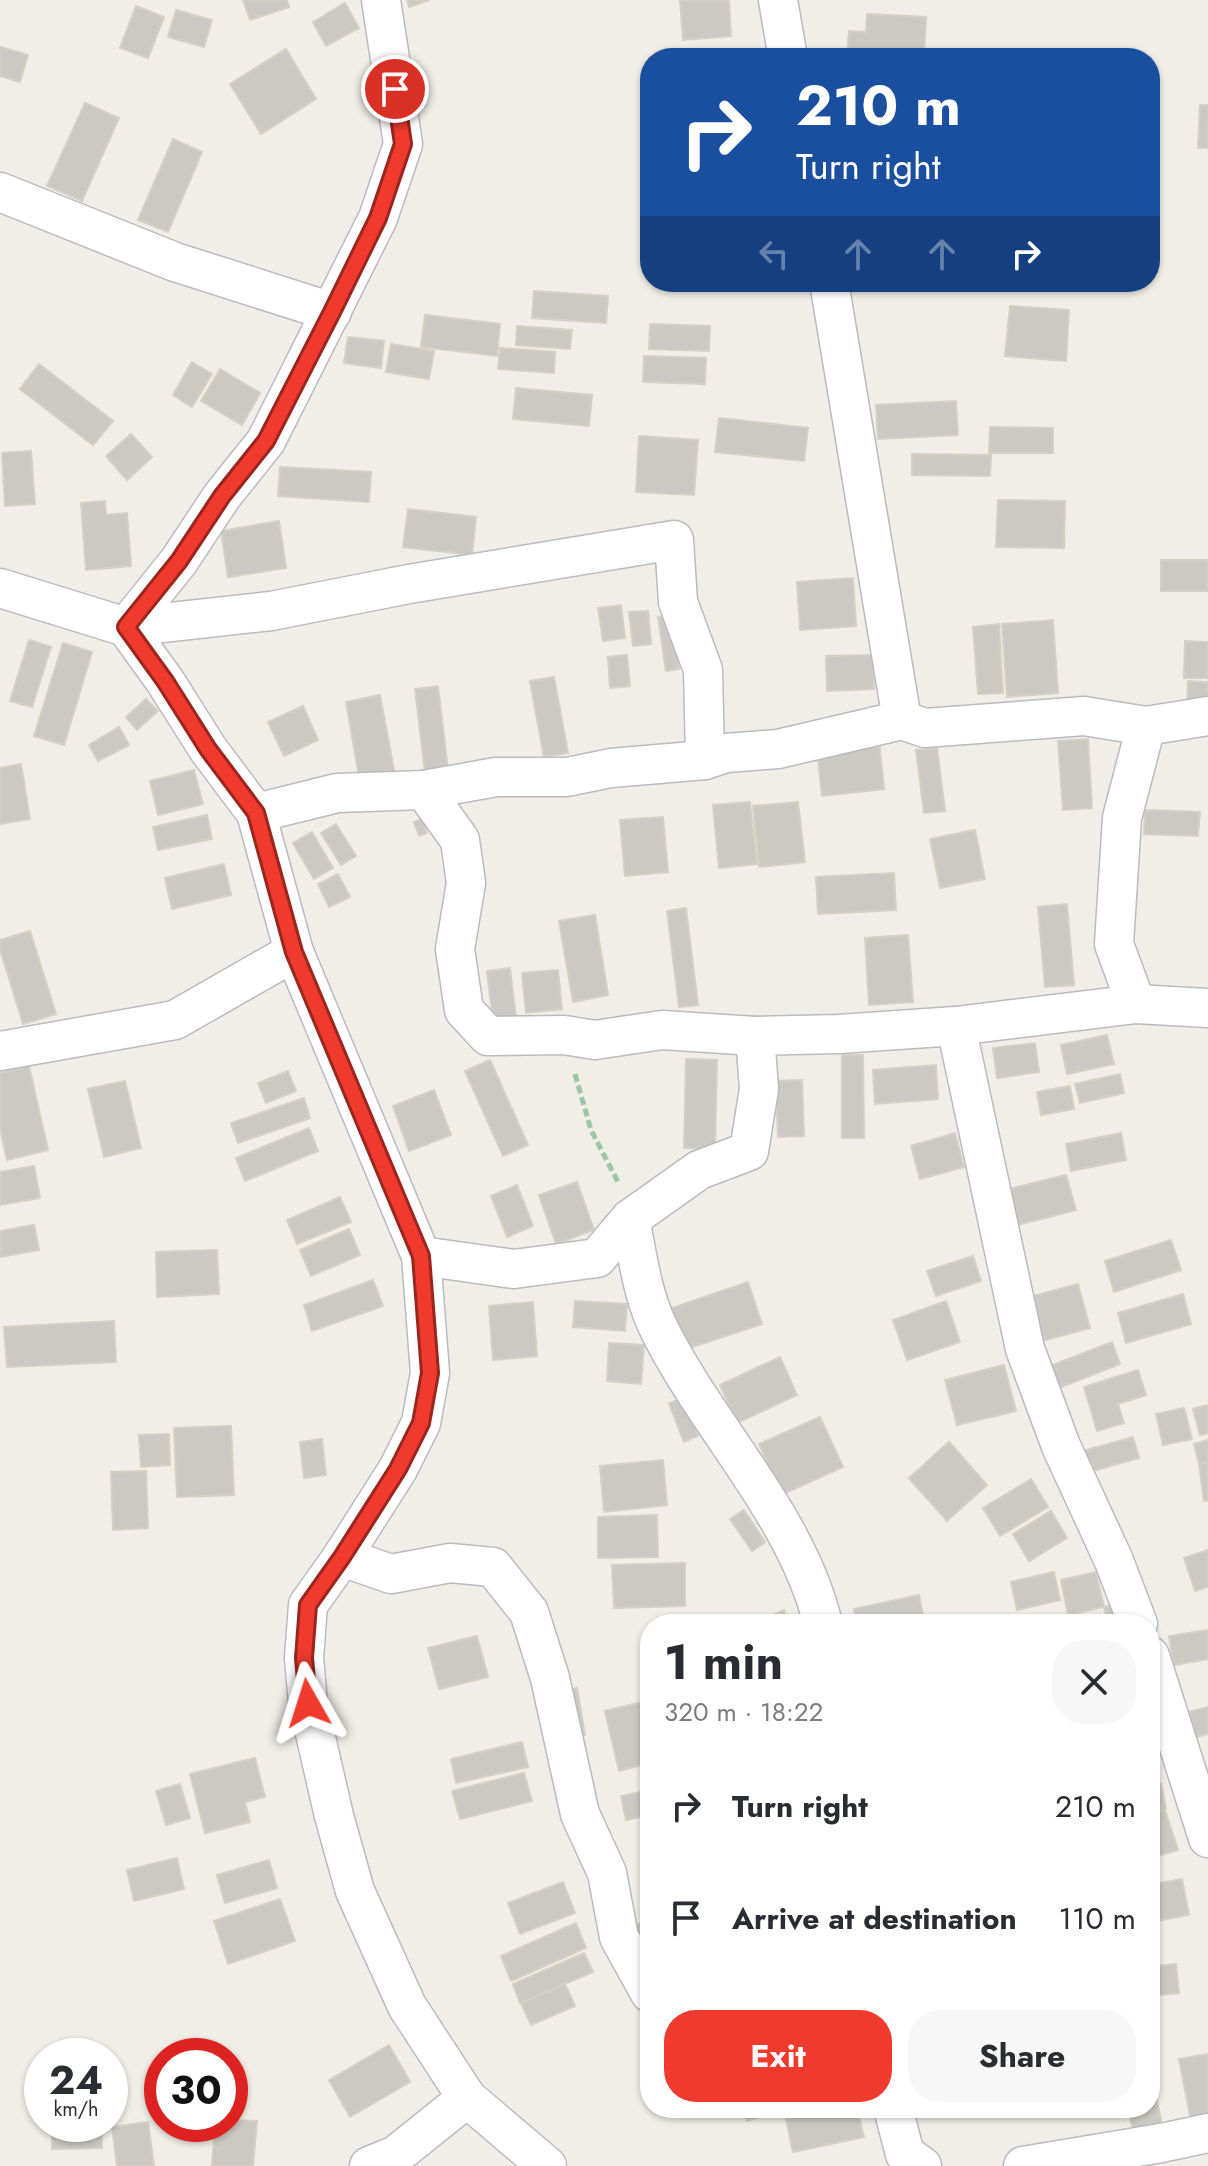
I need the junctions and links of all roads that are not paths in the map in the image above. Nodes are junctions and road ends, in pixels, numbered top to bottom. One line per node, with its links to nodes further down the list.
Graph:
1 (381, 0): 6 (street)
2 (778, 0): 3 (street)
3 (786, 48)
4 (0, 192): 6 (street)
5 (831, 292): 10 (street)
6 (332, 312): 8 (street)
7 (0, 588): 8 (street)
8 (126, 627): 12 (street); 14 (street)
9 (1208, 716): 11 (street)
10 (902, 720): 11 (street); 12 (street)
11 (1146, 726): 16 (street)
12 (705, 760): 13 (street)
13 (424, 790): 14 (street); 19 (street)
14 (256, 813): 15 (street)
15 (294, 952): 20 (street); 22 (street)
16 (1136, 1004): 17 (street); 18 (street)
17 (1208, 1008)
18 (956, 1026): 19 (street); 25 (street)
19 (755, 1036): 21 (street)
20 (0, 1051)
21 (630, 1219): 22 (street); 24 (street)
22 (421, 1256): 23 (street)
23 (342, 1557): 28 (street); 29 (street)
24 (820, 1614)
25 (1134, 1614)
26 (1160, 1687): 27 (street)
27 (1208, 1838)
28 (640, 1975)
29 (467, 2098): 32 (street); 33 (street)
30 (896, 2118): 34 (street)
31 (1208, 2133): 35 (street)
32 (369, 2166)
33 (547, 2166)
34 (922, 2166)
35 (1023, 2166)

